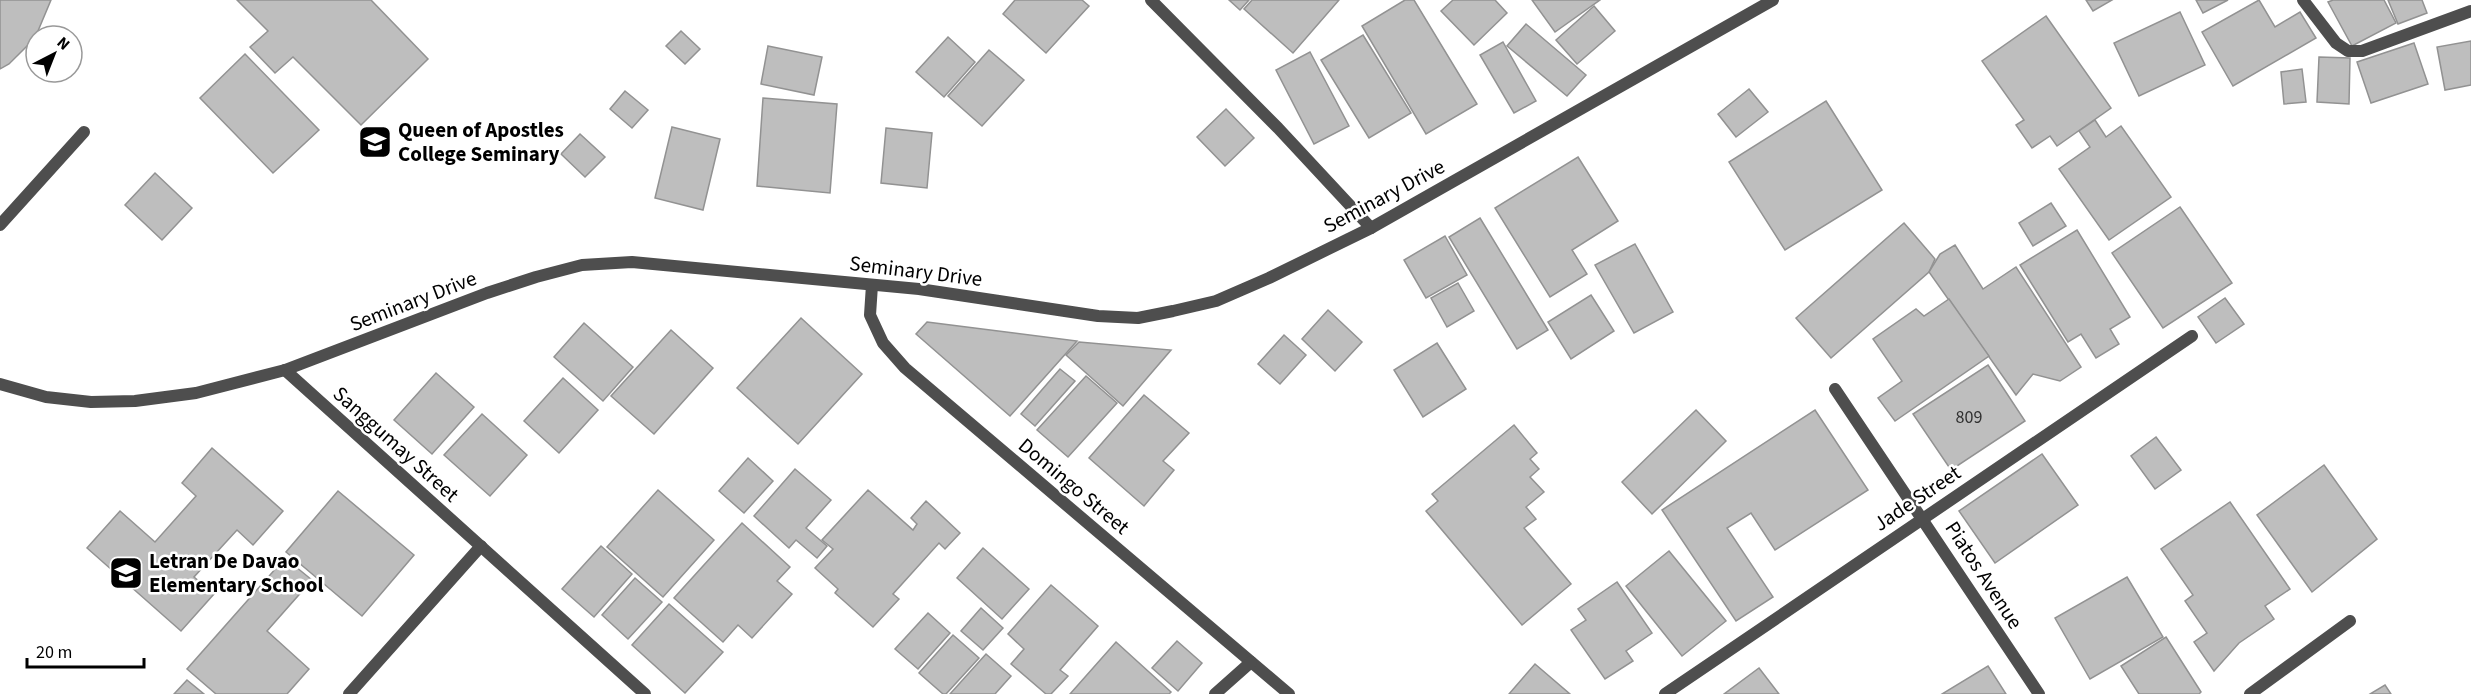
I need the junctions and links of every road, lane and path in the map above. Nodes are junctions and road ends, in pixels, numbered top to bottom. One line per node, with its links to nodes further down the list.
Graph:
1 (1151, 0): 8 (street)
2 (1773, 0): 4 (street, Seminary Drive)
3 (2303, 0): 5 (street)
4 (1756, 4): 8 (street, Seminary Drive)
5 (2471, 10)
6 (84, 132): 7 (street)
7 (0, 225)
8 (1371, 228): 9 (street, Seminary Drive)
9 (873, 285): 11 (street, Seminary Drive); 17 (street, Domingo Street)
10 (2192, 336): 14 (street, Jade Street)
11 (285, 370): 12 (street, Seminary Drive); 15 (street, Sanggumay Street)
12 (0, 384)
13 (1835, 389): 14 (street, Piatos Avenue)
14 (1922, 517): 22 (street, Jade Street); 23 (street, Piatos Avenue)
15 (480, 546): 18 (street); 19 (street, Sanggumay Street)
16 (2350, 621): 24 (street)
17 (1251, 662): 20 (street); 21 (street, Domingo Street)
18 (349, 694)
19 (645, 694)
20 (1215, 694)
21 (1289, 694)
22 (1665, 694)
23 (2039, 694)
24 (2250, 694)

